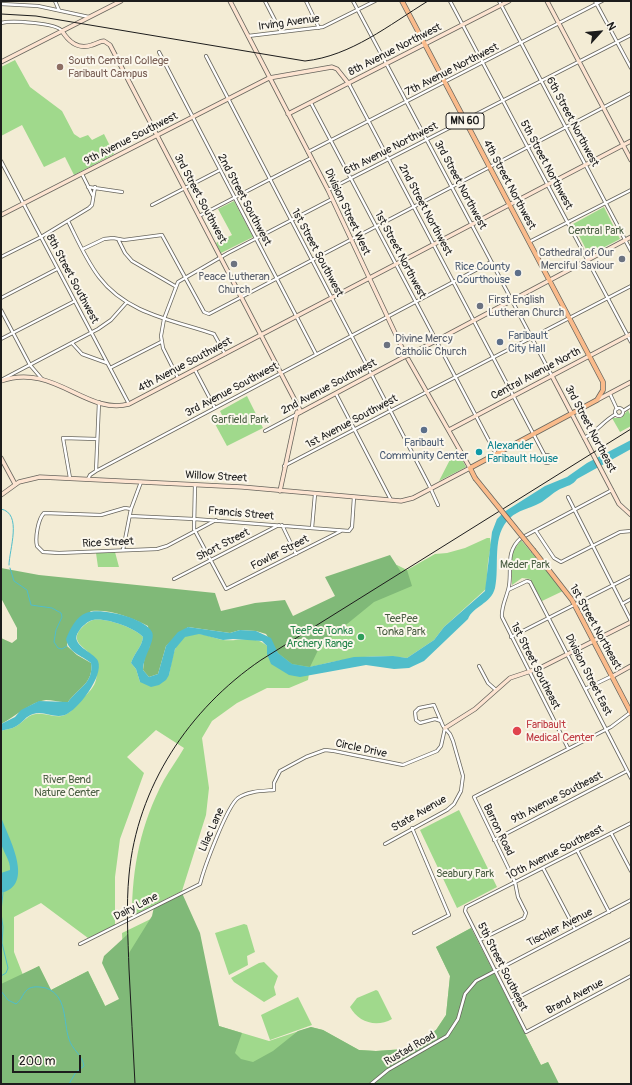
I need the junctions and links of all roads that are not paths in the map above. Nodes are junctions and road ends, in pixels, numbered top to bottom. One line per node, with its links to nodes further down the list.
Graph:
1 (18, 1): 17 (street)
2 (55, 1): 19 (street)
3 (121, 1): 21 (street)
4 (230, 1): 29 (street, Division Street West)
5 (265, 1): 27 (street)
6 (306, 1): 25 (street)
7 (354, 1): 20 (street, 3rd Street Northwest)
8 (375, 1): 20 (street, Irving Avenue)
9 (402, 1): 32 (main road, 4th Street Northwest / MN 60)
10 (450, 1): 24 (street, 5th Street Northwest)
11 (499, 1): 18 (street, 6th Street Northwest)
12 (509, 1): 18 (street, 8th Avenue Northwest)
13 (547, 1): 23 (street)
14 (602, 1): 15 (street, 7th Avenue Northwest)
15 (596, 2): 23 (street, 7th Avenue Northwest); 30 (street)
16 (1, 4): 17 (street)
17 (20, 4): 19 (street)
18 (501, 5): 24 (street, 8th Avenue Northwest); 31 (street, 6th Street Northwest)
19 (59, 10): 21 (street)
20 (358, 10): 25 (street, Irving Avenue); 38 (street, 3rd Street Northwest)
21 (90, 17): 26 (street)
22 (1, 23): 26 (street)
23 (559, 24): 31 (street, 7th Avenue Northwest); 36 (street)
24 (463, 25): 32 (street, 8th Avenue Northwest); 37 (street, 5th Street Northwest)
25 (319, 28): 27 (street, Irving Avenue)
26 (62, 31): 35 (street); 57 (street, 3rd Street Southwest)
27 (281, 32): 29 (street, Irving Avenue)
28 (631, 35): 30 (street, 6th Avenue Northwest)
29 (248, 36): 41 (street, Division Street West)
30 (617, 42): 36 (street, 6th Avenue Northwest); 39 (street)
31 (521, 44): 37 (street, 7th Avenue Northwest); 43 (street, 6th Street Northwest)
32 (425, 45): 38 (street, 8th Avenue Northwest); 44 (main road, 4th Street Northwest / MN 60)
33 (159, 52): 53 (street, 2nd Street Southwest)
34 (206, 56): 47 (street, 1st Street Southwest)
35 (1, 62)
36 (579, 62): 43 (street, 6th Avenue Northwest); 51 (street)
37 (483, 63): 44 (street, 7th Avenue Northwest); 48 (street, 5th Street Northwest)
38 (387, 64): 42 (street, 8th Avenue Northwest); 49 (street, 3rd Street Northwest)
39 (631, 68)
40 (342, 75): 41 (street, 9th Avenue Southwest); 42 (street, 9th Avenue Southwest); 45 (street, 2nd Street Northwest)
41 (269, 78): 47 (street, 9th Avenue Southwest); 52 (street, Division Street West)
42 (357, 80): 45 (street, 8th Avenue Northwest)
43 (541, 81): 48 (street, 6th Avenue Northwest); 56 (street, 6th Street Northwest)
44 (445, 82): 49 (street, 7th Avenue Northwest); 54 (main road, 4th Street Northwest / MN 60)
45 (349, 84): 50 (street, 8th Avenue Northwest); 55 (street, 2nd Street Northwest)
46 (631, 93): 51 (street)
47 (228, 99): 53 (street, 9th Avenue Southwest); 75 (street, 1st Street Southwest)
48 (503, 101): 54 (street, 6th Avenue Northwest); 62 (street, 5th Street Northwest)
49 (407, 102): 55 (street, 7th Avenue Northwest); 58 (street, 3rd Street Northwest)
50 (311, 103): 52 (street, 8th Avenue Northwest); 59 (street, 1st Street Northwest)
51 (603, 108): 56 (street); 61 (street)
52 (288, 114): 63 (street, Division Street West)
53 (192, 118): 57 (street, 9th Avenue Southwest); 71 (street, 2nd Street Southwest)
54 (465, 120): 58 (street, 6th Avenue Northwest); 69 (main road, 4th Street Northwest / MN 60)
55 (369, 122): 59 (street, 7th Avenue Northwest); 65 (street, 2nd Street Northwest)
56 (565, 127): 62 (street); 68 (street, 6th Street Northwest)
57 (157, 135): 73 (street, 9th Avenue Southwest); 80 (street, 3rd Street Southwest)
58 (427, 140): 65 (street, 6th Avenue Northwest); 78 (street, 3rd Street Northwest)
59 (330, 141): 63 (street, 7th Avenue Northwest); 74 (street, 1st Street Northwest)
60 (631, 141): 61 (street, 4th Avenue Southwest)
61 (624, 145): 66 (street); 68 (street, 4th Avenue Southwest)
62 (528, 147): 69 (street); 76 (street, 5th Street Northwest)
63 (308, 152): 64 (street, Division Street West)
64 (311, 158): 75 (street); 81 (street, Division Street West)
65 (388, 160): 74 (street, 6th Avenue Northwest); 91 (street, 2nd Street Northwest)
66 (631, 160)
67 (1, 161): 70 (street, 8th Street Southwest)
68 (585, 165): 76 (street, 4th Avenue Southwest); 88 (street, 6th Street Northwest)
69 (489, 167): 78 (street); 89 (main road, 4th Street Northwest / MN 60)
70 (6, 170): 72 (street); 87 (street, 8th Street Southwest)
71 (220, 170): 80 (street); 85 (street, 2nd Street Southwest)
72 (1, 173)
73 (82, 174): 77 (street); 87 (street, 9th Avenue Southwest)
74 (351, 178): 81 (street, 6th Avenue Northwest); 98 (street, 1st Street Northwest)
75 (269, 179): 85 (street); 94 (street, 1st Street Southwest)
76 (548, 184): 89 (street, 4th Avenue Southwest); 96 (street, 5th Street Northwest)
77 (88, 186): 79 (street); 84 (street)
78 (452, 187): 91 (street); 97 (street, 3rd Street Northwest)
79 (95, 188): 83 (street); 84 (street)
80 (184, 188): 90 (street); 93 (street, 3rd Street Southwest)
81 (328, 190): 86 (street, Division Street West)
82 (631, 190): 88 (street)
83 (122, 192)
84 (93, 197): 95 (street)
85 (234, 197): 93 (street); 101 (street, 2nd Street Southwest)
86 (332, 198): 94 (street); 104 (street, Division Street West)
87 (23, 203): 92 (street, 9th Avenue Southwest); 99 (street, 8th Street Southwest)
88 (605, 203): 96 (street); 105 (street, 6th Street Northwest)
89 (509, 204): 97 (street, 4th Avenue Southwest); 106 (main road, 4th Street Northwest / MN 60)
90 (152, 205)
91 (414, 206): 98 (street); 107 (street, 2nd Street Northwest)
92 (1, 215)
93 (199, 216): 112 (street, 3rd Street Southwest)
94 (290, 220): 101 (street); 113 (street, 1st Street Southwest)
95 (68, 221): 99 (street); 109 (street)
96 (568, 222): 106 (street); 114 (street, 5th Street Northwest)
97 (471, 224): 107 (street, 4th Avenue Southwest); 115 (street, 3rd Street Northwest)
98 (376, 227): 104 (street); 116 (street, 1st Street Northwest)
99 (41, 237): 111 (street); 117 (street, 8th Street Southwest)
100 (631, 237): 105 (street, 2nd Avenue Southwest)
101 (256, 238): 112 (street); 120 (street, 2nd Street Southwest)
102 (118, 239): 103 (street); 108 (street); 109 (street)
103 (124, 240): 108 (street); 118 (street)
104 (351, 240): 113 (street); 119 (street, Division Street West)
105 (625, 240): 110 (street, 6th Street Northwest); 114 (street, 2nd Avenue Southwest)
106 (529, 242): 121 (main road, 4th Street Northwest / MN 60)
107 (433, 244): 116 (street, 4th Avenue Southwest); 122 (street, 2nd Street Northwest)
108 (122, 248): 123 (street)
109 (83, 249): 131 (street)
110 (631, 251)
111 (1, 257)
112 (220, 257): 118 (street); 125 (street, 3rd Street Southwest)
113 (312, 260): 120 (street); 127 (street, 1st Street Southwest)
114 (588, 260): 121 (street, 2nd Avenue Southwest); 128 (street, 5th Street Northwest)
115 (491, 262): 122 (street, 3rd Avenue Southwest); 130 (street, 3rd Street Northwest)
116 (395, 264): 119 (street, 4th Avenue Southwest); 132 (street, 1st Street Northwest)
117 (58, 269): 126 (street); 129 (street, 8th Street Southwest)
118 (185, 276): 123 (street); 125 (street)
119 (368, 278): 127 (street, 4th Avenue Southwest); 135 (street, Division Street West)
120 (277, 279): 125 (street); 134 (street, 2nd Street Southwest)
121 (550, 280): 130 (street, 2nd Avenue Southwest); 136 (main road, 4th Street Northwest / MN 60)
122 (454, 281): 132 (street, 3rd Avenue Southwest); 138 (street, 2nd Street Northwest)
123 (175, 286): 137 (street)
124 (631, 286): 128 (street, 1st Avenue Southwest)
125 (242, 297): 141 (street, 3rd Street Southwest)
126 (1, 298)
127 (331, 298): 134 (street, 4th Avenue Southwest); 143 (street, 1st Street Southwest)
128 (608, 298): 136 (street, 1st Avenue Southwest); 142 (street, 5th Street Northwest)
129 (75, 301): 139 (street); 140 (street, 8th Street Southwest)
130 (512, 301): 138 (street, 2nd Avenue Southwest); 144 (street, 3rd Street Northwest)
131 (127, 302): 137 (street); 140 (street)
132 (416, 302): 135 (street, 3rd Avenue Southwest); 146 (street, 1st Street Northwest)
133 (1, 310): 139 (street)
134 (296, 316): 141 (street, 4th Avenue Southwest); 151 (street, 2nd Street Southwest)
135 (387, 318): 143 (street, 3rd Avenue Southwest); 168 (street, Division Street West)
136 (570, 318): 144 (street, 1st Avenue Southwest); 152 (main road, 4th Street Northwest / MN 60)
137 (164, 319): 147 (street); 150 (street)
138 (474, 320): 146 (street, 2nd Avenue Southwest); 153 (street, 2nd Street Northwest)
139 (13, 332): 145 (street); 155 (street)
140 (91, 333): 149 (street); 154 (street, 8th Street Southwest)
141 (261, 335): 150 (street, 4th Avenue Southwest); 158 (street, 3rd Street Southwest)
142 (629, 335): 148 (street, 5th Street Northwest); 152 (street, Central Avenue North)
143 (351, 336): 151 (street, 3rd Avenue Southwest); 159 (street, 1st Street Southwest)
144 (532, 338): 153 (street, 1st Avenue Southwest); 160 (street, 3rd Street Northwest)
145 (1, 339)
146 (436, 341): 159 (street, 2nd Avenue Southwest, bridge); 161 (street, 1st Street Northwest)
147 (161, 342): 156 (street); 163 (street)
148 (631, 342)
149 (72, 343): 154 (street); 155 (street)
150 (225, 354): 157 (street, 4th Avenue Southwest)
151 (316, 354): 158 (street, 3rd Avenue Southwest)
152 (590, 356): 160 (street, Central Avenue North); 166 (main road, MN 60)
153 (494, 358): 161 (street, 1st Avenue Southwest); 171 (street, 2nd Street Northwest)
154 (108, 364): 156 (street, 8th Street Southwest)
155 (30, 365): 162 (street); 164 (street)
156 (110, 368): 174 (street, 8th Street Southwest)
157 (195, 370): 163 (street, 4th Avenue Southwest); 176 (street)
158 (281, 373): 176 (street, 3rd Avenue Southwest); 180 (street, 3rd Street Southwest)
159 (371, 374): 169 (street, 2nd Avenue Southwest); 178 (street, 1st Street Southwest)
160 (552, 376): 171 (street, Central Avenue North); 181 (street, 3rd Street Northeast)
161 (456, 378): 168 (street, 1st Avenue Southwest); 183 (street, 1st Street Northwest)
162 (43, 379): 164 (street, 4th Avenue Southwest); 173 (street, 4th Avenue Southwest)
163 (178, 379): 174 (street, 4th Avenue Southwest)
164 (1, 381)
165 (631, 382): 167 (street)
166 (603, 390): 167 (street); 172 (main road)
167 (614, 391): 170 (street)
168 (427, 392): 178 (street, 1st Avenue Southwest); 185 (street, Division Street West)
169 (336, 394): 180 (street, 2nd Avenue Southwest); 184 (street)
170 (610, 394): 172 (street); 177 (street)
171 (514, 396): 183 (street, Central Avenue North); 187 (street, 2nd Street Northwest)
172 (597, 400): 181 (main road)
173 (99, 402): 174 (street, 4th Avenue Southwest); 189 (street)
174 (129, 404)
175 (631, 406): 179 (street)
176 (215, 408): 195 (street, 3rd Avenue Southwest)
177 (617, 409): 179 (street); 182 (street)
178 (389, 410): 184 (street, 1st Avenue Southwest); 201 (street, 1st Street Southwest)
179 (623, 411): 182 (street)
180 (299, 413): 186 (street, 2nd Avenue Southwest); 193 (street)
181 (571, 413): 187 (main road); 188 (street, 3rd Street Northeast)
182 (616, 414): 188 (street)
183 (476, 416): 185 (street, Central Avenue North); 190 (street)
184 (355, 430): 193 (street, 1st Avenue Southwest); 208 (street)
185 (449, 430): 194 (street)
186 (265, 431)
187 (533, 434): 190 (main road); 191 (street, 2nd Street Northwest)
188 (584, 438): 202 (street, 3rd Street Northeast)
189 (97, 439): 195 (street); 196 (street)
190 (496, 454): 194 (main road)
191 (545, 456)
192 (1, 458): 199 (street)
193 (284, 466): 203 (street)
194 (470, 468): 201 (street, Willow Street); 232 (main road, 1st Street Northeast, bridge)
195 (96, 471): 197 (street, 3rd Avenue Southwest)
196 (70, 478): 197 (street, Willow Street); 199 (street, Willow Street)
197 (88, 479): 198 (street, Willow Street)
198 (141, 482): 200 (street, Willow Street); 210 (street)
199 (15, 484): 205 (street, Willow Street)
200 (195, 485): 203 (street, Willow Street); 214 (street)
201 (431, 488): 208 (street, Willow Street); 209 (street)
202 (612, 490): 211 (street); 212 (street, 3rd Street Northeast)
203 (280, 491): 204 (street, Willow Street)
204 (315, 494): 206 (street, Willow Street); 217 (street)
205 (1, 495)
206 (354, 497): 208 (street, Willow Street); 218 (street, Francis Street)
207 (568, 497): 211 (street)
208 (392, 501)
209 (438, 505)
210 (131, 509): 213 (street); 223 (street, Rice Street)
211 (574, 510): 220 (street); 222 (street)
212 (631, 515)
213 (130, 516): 214 (street, Francis Street); 223 (street)
214 (194, 519): 215 (street, Francis Street); 219 (street)
215 (216, 520): 216 (street, Francis Street); 219 (street, Rice Street)
216 (280, 525): 217 (street, Francis Street); 224 (street); 225 (street, Short Street)
217 (312, 528): 218 (street, Francis Street)
218 (342, 530): 224 (street, Fowler Street)
219 (195, 531): 223 (street, Rice Street); 225 (street)
220 (536, 531): 222 (street); 229 (street)
221 (631, 531): 222 (street)
222 (592, 546): 228 (street)
223 (123, 550)
224 (296, 554): 225 (street, Fowler Street)
225 (210, 561): 227 (street, Short Street)
226 (631, 576): 228 (street)
227 (174, 579)
228 (613, 585): 231 (street); 232 (street)
229 (508, 590): 233 (street, Division Street East); 235 (street, 1st Street Southeast)
230 (631, 599): 231 (street)
231 (622, 604): 234 (street)
232 (574, 605): 233 (street); 236 (main road, 1st Street Northeast)
233 (549, 618): 235 (street); 237 (street, Division Street East)
234 (631, 622): 236 (street)
235 (511, 637): 240 (street, 1st Street Southeast)
236 (594, 641): 237 (street); 241 (main road, 1st Street Northeast)
237 (568, 654): 240 (street); 242 (street, Division Street East)
238 (479, 666): 243 (street)
239 (631, 666): 241 (street)
240 (530, 672): 243 (street); 248 (street, 1st Street Southeast)
241 (612, 676): 242 (street); 244 (main road, 1st Street Northeast)
242 (585, 689): 247 (street, Division Street East)
243 (496, 690): 246 (street)
244 (631, 712): 247 (street)
245 (441, 721): 245 (street, State Avenue); 246 (street, State Avenue)
246 (445, 728): 251 (street, Circle Drive); 253 (street, State Avenue)
247 (606, 730): 248 (street); 249 (street, Division Street East)
248 (568, 748): 255 (street, Barron Road)
249 (627, 771): 250 (street, Division Street East); 255 (street, 9th Avenue Southeast)
250 (631, 778)
251 (274, 790): 261 (street, Lilac Lane)
252 (631, 822): 254 (street, 10th Avenue Southeast)
253 (412, 828): 256 (street, State Avenue); 266 (street)
254 (611, 833): 257 (street, 10th Avenue Southeast); 259 (street)
255 (494, 840): 260 (street, Barron Road)
256 (385, 844)
257 (577, 850): 258 (street, 10th Avenue Southeast); 264 (street)
258 (543, 868): 260 (street, 10th Avenue Southeast); 265 (street)
259 (631, 871)
260 (515, 882): 263 (street, 10th Avenue Southeast); 268 (street, Barron Road)
261 (200, 884): 269 (street, Dairy Lane)
262 (631, 900): 264 (street, Tischler Avenue)
263 (466, 909): 268 (street, 5th Street Southeast)
264 (609, 912): 265 (street, Tischler Avenue)
265 (575, 930): 270 (street, Tischler Avenue)
266 (414, 933)
267 (631, 939): 272 (street)
268 (480, 940): 270 (street, 5th Street Southeast)
269 (80, 944)
270 (495, 970): 272 (street, 5th Street Southeast); 274 (street, Rustad Road)
271 (631, 976): 273 (street, Brand Avenue)
272 (511, 1001): 273 (street, 5th Street Southeast)
273 (526, 1032)
274 (371, 1084)

